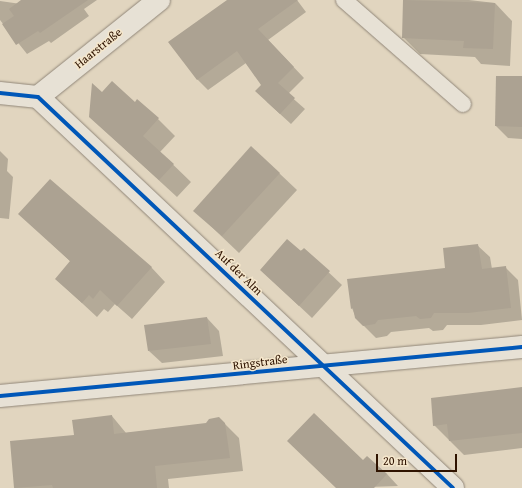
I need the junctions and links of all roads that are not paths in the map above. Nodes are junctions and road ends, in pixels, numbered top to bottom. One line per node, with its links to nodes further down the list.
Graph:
1 (159, 0): 4 (street, Haarstraße)
2 (344, 0): 5 (lane)
3 (0, 93): 4 (street)
4 (38, 97): 7 (street, Auf der Alm)
5 (463, 104)
6 (522, 347): 7 (street, Ringstraße)
7 (322, 364): 8 (street, Ringstraße); 9 (street, Auf der Alm)
8 (0, 396)
9 (453, 488)

